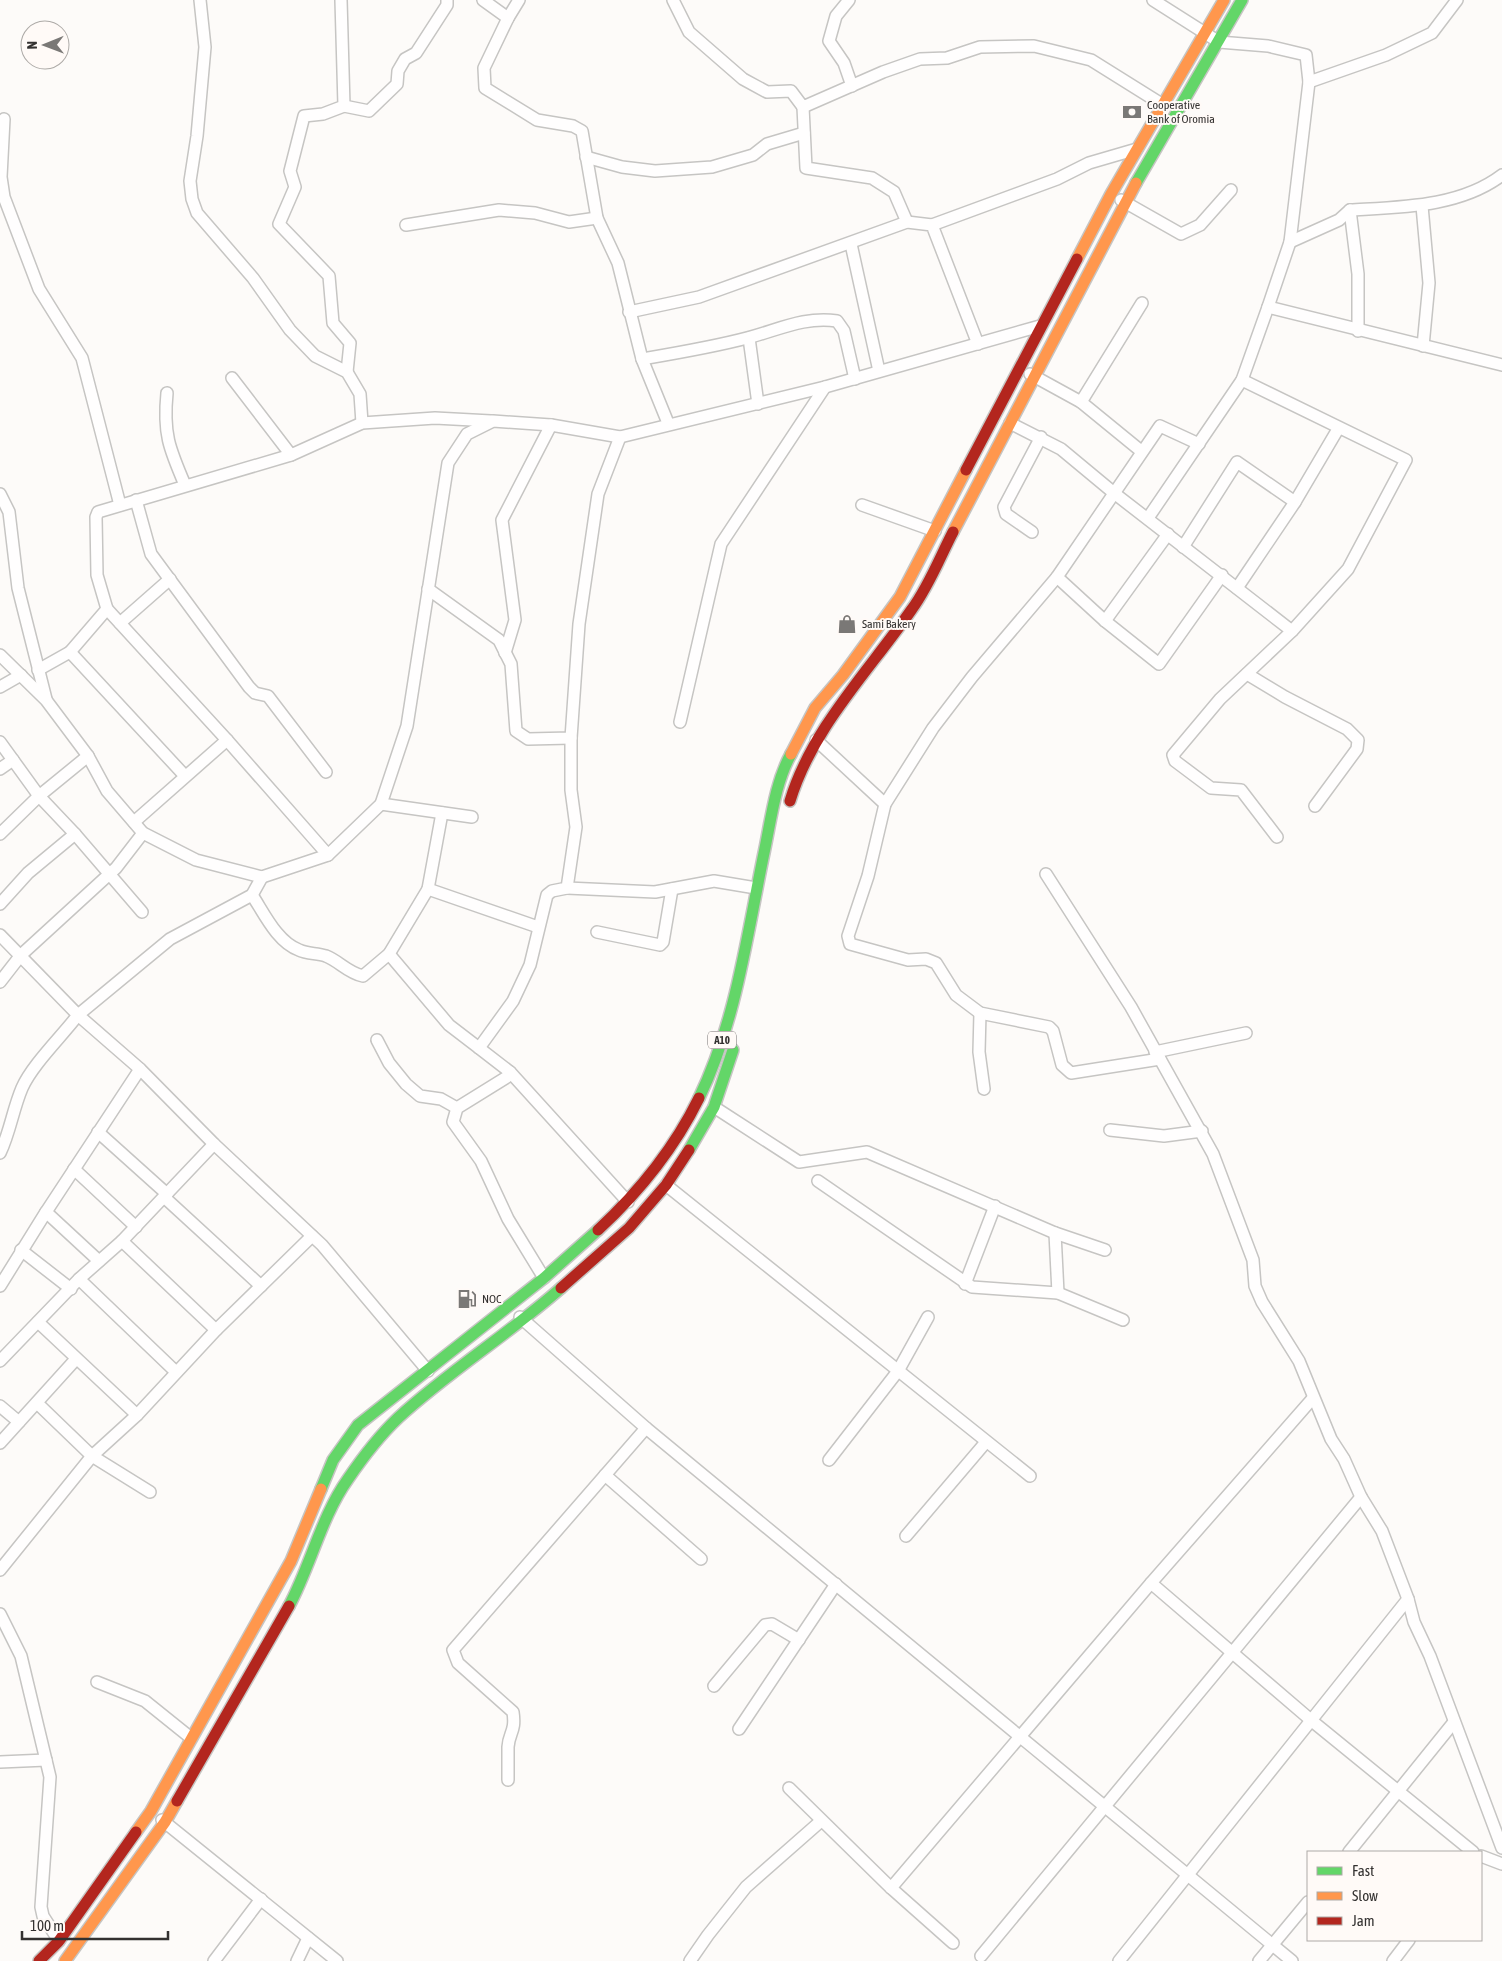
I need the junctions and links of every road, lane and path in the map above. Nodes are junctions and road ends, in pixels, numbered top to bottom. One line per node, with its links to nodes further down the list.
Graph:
1 (200, 0): 48 (street)
2 (341, 0): 18 (street)
3 (447, 0): 18 (street)
4 (483, 0): 12 (street)
5 (519, 0): 12 (street)
6 (672, 0): 19 (street)
7 (849, 0): 16 (street)
8 (1153, 0): 13 (street)
9 (1224, 0): 13 (highway, A10)
10 (1242, 0): 14 (highway)
11 (1457, 0): 15 (street)
12 (508, 18): 23 (street)
13 (1205, 34): 14 (street); 17 (highway, A10)
14 (1219, 42): 15 (street); 27 (highway)
15 (1309, 82): 34 (street)
16 (852, 86): 17 (street); 19 (street)
17 (1163, 105): 22 (highway, A10)
18 (344, 106): 48 (street)
19 (803, 107): 21 (street)
20 (4, 119): 73 (street)
21 (804, 132): 23 (street); 31 (street)
22 (1138, 149): 26 (highway, A10); 33 (street)
23 (586, 157): 30 (street)
24 (1502, 175): 28 (street)
25 (1231, 190): 27 (street)
26 (1111, 194): 27 (street); 39 (highway, A10)
27 (1125, 202): 49 (highway)
28 (1422, 206): 29 (street); 43 (street)
29 (1350, 210): 34 (street); 40 (street)
30 (597, 218): 32 (street); 38 (street)
31 (907, 222): 33 (street); 35 (street)
32 (406, 225)
33 (932, 225): 42 (street)
34 (1290, 242): 37 (street)
35 (850, 244): 38 (street); 47 (street)
36 (1142, 303): 55 (street)
37 (1268, 308): 40 (street); 52 (street)
38 (629, 312): 44 (street)
39 (1040, 326): 42 (street); 46 (highway, A10)
40 (1358, 331): 43 (street)
41 (749, 338): 44 (street); 51 (street); 56 (street)
42 (978, 344): 47 (street)
43 (1423, 346): 45 (street)
44 (642, 359): 59 (street)
45 (1502, 365)
46 (1019, 367): 49 (street); 76 (highway, A10)
47 (879, 371): 51 (street)
48 (347, 372): 58 (street)
49 (1033, 376): 55 (street); 60 (highway)
50 (232, 378): 67 (street)
51 (855, 379): 53 (street)
52 (1242, 380): 62 (street); 65 (street)
53 (825, 387): 56 (street); 97 (street)
54 (168, 393): 68 (street)
55 (1081, 402): 66 (street)
56 (758, 404): 59 (street)
57 (493, 421): 58 (street); 61 (street); 84 (street)
58 (362, 423): 67 (street)
59 (668, 423): 63 (street)
60 (1010, 423): 64 (street); 100 (highway)
61 (551, 425): 63 (street); 90 (street)
62 (1338, 429): 72 (street); 88 (street)
63 (620, 437): 98 (street)
64 (1041, 437): 69 (street); 77 (street)
65 (1199, 444): 66 (street); 75 (street)
66 (1141, 451): 69 (street)
67 (291, 455): 68 (street)
68 (185, 485): 71 (street)
69 (1114, 493): 75 (street); 81 (street)
70 (0, 494): 92 (street)
71 (136, 500): 73 (street); 82 (street)
72 (1295, 502): 79 (street); 83 (street)
73 (120, 505): 85 (street)
74 (862, 505): 76 (street)
75 (1148, 518): 78 (street)
76 (935, 532): 124 (highway, A10)
77 (1032, 532)
78 (1168, 534): 79 (street); 86 (street)
79 (1183, 547): 80 (street)
80 (1222, 575): 83 (street); 86 (street)
81 (1057, 577): 86 (street); 109 (street)
82 (170, 579): 87 (street); 105 (street)
83 (1237, 588): 88 (street)
84 (428, 589): 90 (street); 108 (street)
85 (107, 609): 87 (street); 89 (street)
86 (1105, 621)
87 (120, 623): 99 (street)
88 (1292, 631): 93 (street)
89 (70, 652): 92 (street); 106 (street)
90 (506, 653): 98 (street)
91 (0, 654): 94 (street)
92 (38, 670): 96 (street)
93 (1247, 674): 110 (street); 118 (street)
94 (21, 675): 95 (street); 96 (street)
95 (0, 687)
96 (46, 700): 102 (street)
97 (680, 722)
98 (571, 738): 123 (street)
99 (227, 740): 106 (street); 119 (street)
100 (816, 740): 109 (street); 112 (highway)
101 (0, 742): 103 (street)
102 (88, 756): 107 (street); 114 (street)
103 (13, 760): 104 (street); 107 (street)
104 (0, 769)
105 (326, 772)
106 (185, 776): 114 (street)
107 (39, 796): 116 (street); 117 (street)
108 (381, 804): 111 (street); 119 (street)
109 (885, 804): 140 (street)
110 (1315, 806)
111 (442, 813): 113 (street); 125 (street)
112 (786, 813)
113 (472, 817)
114 (134, 822): 115 (street)
115 (143, 833): 121 (street); 122 (street)
116 (0, 834)
117 (75, 834): 121 (street); 128 (street)
118 (1277, 837)
119 (328, 855): 122 (street)
120 (1046, 874): 146 (street)
121 (109, 875): 129 (street); 135 (street)
122 (262, 877): 127 (street)
123 (567, 888): 126 (street); 131 (street)
124 (756, 888): 126 (street); 138 (highway, A10)
125 (428, 889): 131 (street); 134 (street)
126 (672, 889): 132 (street)
127 (252, 895): 134 (street); 141 (street)
128 (0, 904)
129 (142, 912)
130 (762, 924): 136 (highway)
131 (538, 927): 145 (street)
132 (597, 932)
133 (0, 935): 135 (street)
134 (390, 954): 145 (street)
135 (21, 955): 137 (street); 141 (street)
136 (751, 980)
137 (0, 982)
138 (732, 1005): 139 (street); 161 (highway, A10)
139 (745, 1008)
140 (980, 1013): 146 (street); 149 (street)
141 (78, 1015): 147 (street); 156 (street)
142 (1246, 1033): 146 (street)
143 (377, 1040): 151 (street)
144 (736, 1042): 150 (highway, A10)
145 (479, 1048): 148 (street)
146 (1157, 1055): 153 (street)
147 (140, 1069): 154 (street); 155 (street)
148 (510, 1072): 151 (street); 161 (street)
149 (984, 1089)
150 (714, 1107): 159 (highway, A10); 162 (street)
151 (457, 1108): 171 (street)
152 (1110, 1130): 153 (street)
153 (1202, 1131): 189 (street)
154 (98, 1132): 157 (street); 160 (street)
155 (214, 1144): 160 (street); 166 (street)
156 (0, 1153)
157 (74, 1169): 163 (street); 164 (street)
158 (818, 1181): 173 (street)
159 (666, 1186): 180 (highway, A10); 187 (street)
160 (165, 1195): 164 (street); 175 (street)
161 (628, 1202): 171 (highway, A10)
162 (995, 1206): 165 (street); 173 (street)
163 (46, 1212): 168 (street); 170 (street)
164 (136, 1227): 167 (street)
165 (1054, 1233): 169 (street); 177 (street)
166 (312, 1236): 175 (street); 186 (street)
167 (122, 1241): 170 (street); 183 (street)
168 (21, 1250): 174 (street); 176 (street)
169 (1105, 1250)
170 (99, 1261): 172 (street)
171 (544, 1278): 178 (highway, A10)
172 (80, 1279): 176 (street); 188 (street)
173 (964, 1284): 177 (street)
174 (0, 1286)
175 (261, 1286): 183 (street)
176 (71, 1289): 182 (street)
177 (1058, 1293): 181 (street)
178 (506, 1306): 180 (street); 186 (highway, A10)
179 (928, 1317): 187 (street)
180 (521, 1318): 194 (street); 212 (highway, A10)
181 (1123, 1320)
182 (38, 1322): 184 (street); 185 (street)
183 (216, 1330): 188 (street)
184 (1, 1357)
185 (76, 1359): 190 (street); 192 (street)
186 (428, 1371): 210 (highway, A10)
187 (898, 1371): 195 (street); 198 (street)
188 (176, 1372): 192 (street)
189 (1313, 1398): 202 (street); 206 (street)
190 (37, 1403): 193 (street); 197 (street)
191 (0, 1406): 193 (street)
192 (137, 1415): 197 (street)
193 (19, 1422): 196 (street)
194 (646, 1428): 199 (street); 207 (street)
195 (986, 1442): 200 (street); 203 (street)
196 (0, 1443)
197 (92, 1456): 201 (street); 205 (street)
198 (829, 1460)
199 (606, 1475): 204 (street); 223 (street)
200 (1030, 1476)
201 (150, 1492)
202 (1361, 1497): 208 (street); 213 (street)
203 (906, 1536)
204 (701, 1559)
205 (0, 1570)
206 (1151, 1583): 213 (street); 219 (street)
207 (836, 1584): 211 (street); 219 (street)
208 (1408, 1599): 216 (street); 217 (street)
209 (0, 1614): 221 (street)
210 (250, 1635): 212 (street); 220 (highway, A10)
211 (799, 1640): 215 (street); 218 (street)
212 (267, 1647): 229 (highway, A10)
213 (1232, 1652): 216 (street); 226 (street)
214 (97, 1682): 220 (street)
215 (714, 1686)
216 (1312, 1721): 225 (street); 235 (street)
217 (1454, 1722): 225 (street); 230 (street)
218 (739, 1729)
219 (1020, 1736): 226 (street); 236 (street)
220 (191, 1738): 227 (highway, A10)
221 (46, 1760): 222 (street); 240 (street)
222 (0, 1762)
223 (508, 1780)
224 (789, 1788): 228 (street)
225 (1400, 1790): 231 (street); 232 (street)
226 (1104, 1806): 235 (street); 244 (street)
227 (151, 1811): 229 (street); 240 (highway, A10)
228 (821, 1821): 236 (street); 250 (street)
229 (164, 1822): 237 (street); 246 (highway, A10)
230 (1502, 1848)
231 (1350, 1851)
232 (1472, 1851)
233 (1482, 1856): 234 (street)
234 (1502, 1864)
235 (1188, 1876): 243 (street); 251 (street)
236 (891, 1888): 242 (street)
237 (261, 1900): 239 (street); 247 (street)
238 (1307, 1903): 243 (street)
239 (308, 1938): 248 (street); 249 (street)
240 (59, 1941): 245 (highway, A10)
241 (1408, 1941): 254 (street)
242 (953, 1943)
243 (1273, 1945): 252 (street); 253 (street)
244 (981, 1956)
245 (40, 1961)
246 (65, 1961)
247 (214, 1961)
248 (297, 1961)
249 (337, 1961)
250 (690, 1961)
251 (1119, 1961)
252 (1259, 1961)
253 (1292, 1961)
254 (1393, 1961)

